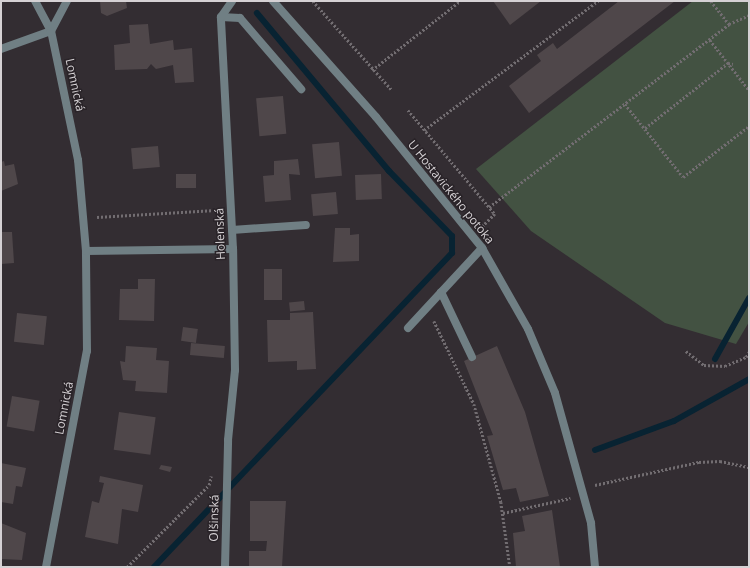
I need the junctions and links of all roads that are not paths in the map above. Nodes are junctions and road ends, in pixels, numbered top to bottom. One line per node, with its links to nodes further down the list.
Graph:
1 (35, 1): 6 (street, Lomnická)
2 (68, 1): 6 (street)
3 (232, 1): 5 (street)
4 (273, 1): 12 (street, U Hostavického potoka)
5 (221, 17): 8 (street); 10 (street, Holenská)
6 (51, 31): 7 (street); 13 (street, Lomnická)
7 (1, 49)
8 (302, 89)
9 (306, 225): 10 (street)
10 (232, 230): 11 (street, Holenská)
11 (233, 248): 13 (street); 17 (street, Holenská)
12 (482, 248): 14 (street); 20 (street, U Hostavického potoka)
13 (86, 251): 18 (street, Lomnická)
14 (441, 292): 15 (street); 16 (street)
15 (408, 328)
16 (472, 357)
17 (227, 469): 19 (street, Olšinská)
18 (46, 567)
19 (225, 567)
20 (596, 567)

